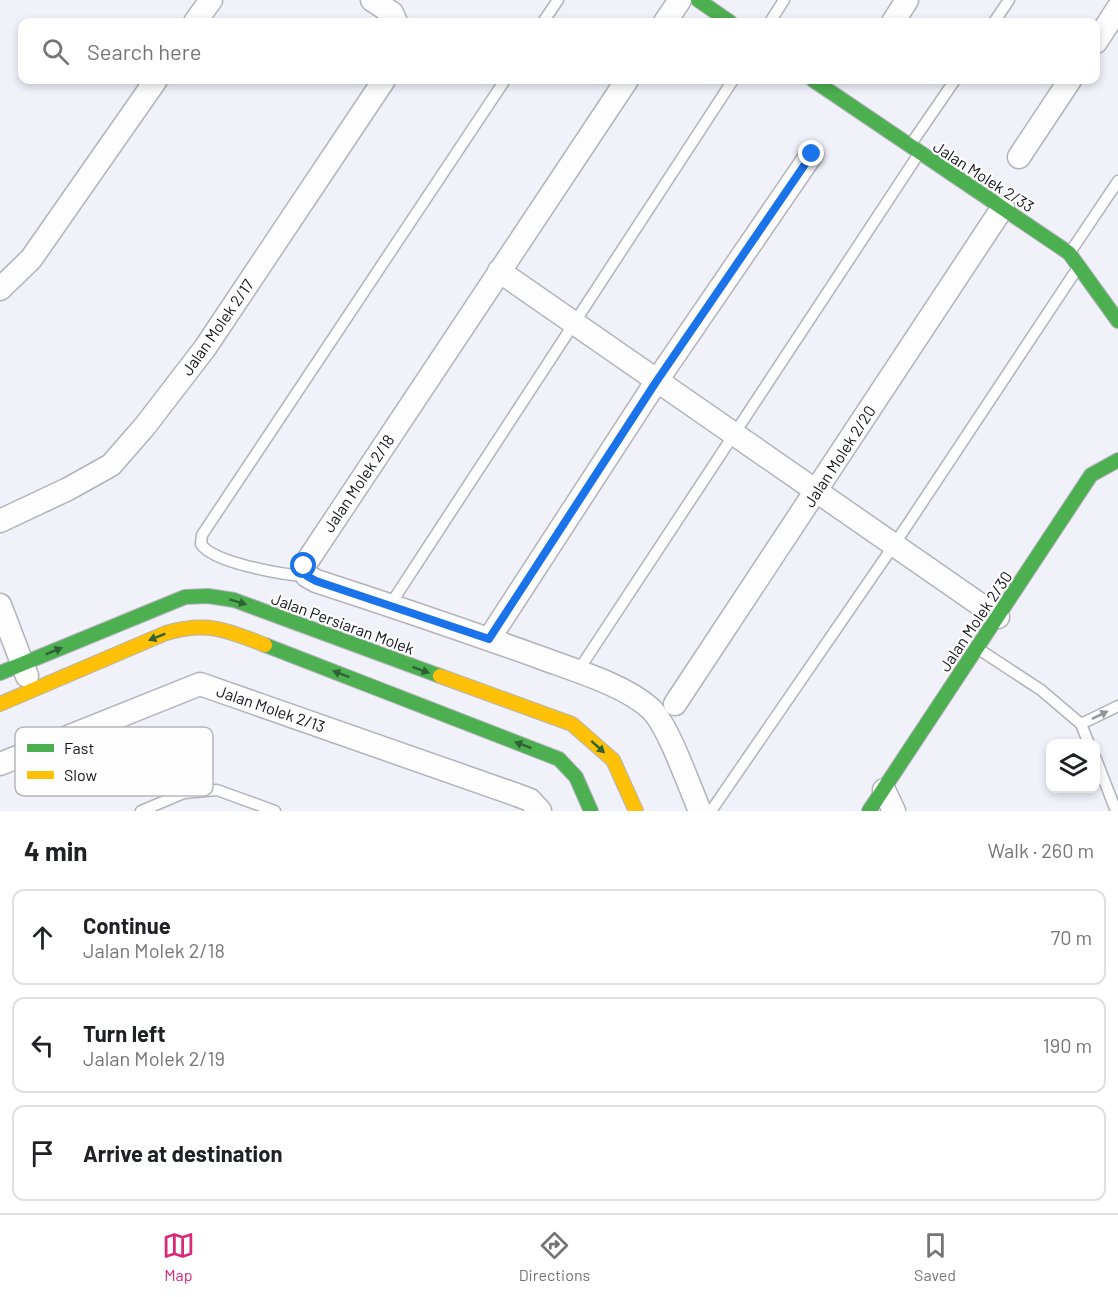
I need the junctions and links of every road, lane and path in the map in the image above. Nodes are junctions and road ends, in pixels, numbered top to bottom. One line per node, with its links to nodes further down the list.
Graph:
1 (211, 0): 10 (street)
2 (372, 0): 11 (street)
3 (558, 0): 12 (lane)
4 (680, 0): 13 (street)
5 (698, 0): 14 (main road)
6 (784, 0): 15 (lane)
7 (907, 0): 16 (street)
8 (1009, 0): 17 (lane)
9 (1118, 8): 18 (street)
10 (198, 18)
11 (394, 18)
12 (546, 18)
13 (668, 18)
14 (724, 18)
15 (773, 18)
16 (896, 18)
17 (997, 18)
18 (1100, 35)
19 (153, 84): 35 (street)
20 (381, 84): 42 (street, Jalan Molek 2/17)
21 (502, 84): 44 (lane)
22 (624, 84): 34 (street, Jalan Molek 2/18)
23 (730, 84): 37 (lane)
24 (819, 84): 27 (main road, Jalan Molek 2/33)
25 (953, 84): 27 (lane)
26 (1067, 84): 29 (street)
27 (914, 150): 31 (main road, Jalan Molek 2/33); 39 (lane)
28 (812, 154): 38 (street)
29 (1019, 157)
30 (1118, 181): 32 (lane)
31 (1003, 207): 32 (main road, Jalan Molek 2/33); 41 (street, Jalan Molek 2/20)
32 (1069, 254): 33 (main road, Jalan Molek 2/33)
33 (1078, 266): 36 (main road, Jalan Molek 2/33); 43 (lane)
34 (499, 271): 37 (street); 44 (street, Jalan Molek 2/18)
35 (0, 289)
36 (1118, 321)
37 (573, 324): 38 (street); 46 (lane)
38 (656, 382): 39 (street); 48 (street)
39 (734, 435): 41 (street); 51 (lane)
40 (1118, 460): 47 (main road, Jalan Molek 2/30)
41 (815, 491): 43 (street); 55 (street, Jalan Molek 2/20)
42 (0, 521)
43 (894, 546): 47 (street); 72 (lane)
44 (307, 576): 46 (street)
45 (0, 605): 50 (street)
46 (390, 605): 48 (street)
47 (998, 617): 49 (main road, Jalan Molek 2/30)
48 (489, 639): 51 (street)
49 (977, 648): 57 (lane); 64 (main road, Jalan Molek 2/30)
50 (22, 664): 52 (main road, Jalan Persiaran Molek); 53 (street); 70 (main road, Jalan Persiaran Molek, one-way to 70)
51 (578, 672): 71 (street)
52 (0, 674)
53 (32, 688): 54 (main road); 69 (main road, one-way to 53)
54 (0, 704)
55 (675, 704)
56 (1118, 706): 57 (lane, one-way to 56)
57 (1081, 724): 59 (lane)
58 (92, 727): 68 (street, Jalan Molek 2/13)
59 (1087, 739)
60 (15, 758): 61 (street, Jalan Molek 2/13)
61 (0, 764)
62 (1100, 771): 75 (lane)
63 (213, 790): 67 (lane)
64 (884, 790): 73 (main road, Jalan Molek 2/30); 74 (street)
65 (177, 796): 66 (lane)
66 (141, 811)
67 (275, 811)
68 (540, 811)
69 (591, 811)
70 (636, 811)
71 (700, 811)
72 (711, 811)
73 (869, 811)
74 (894, 811)
75 (1116, 811)

